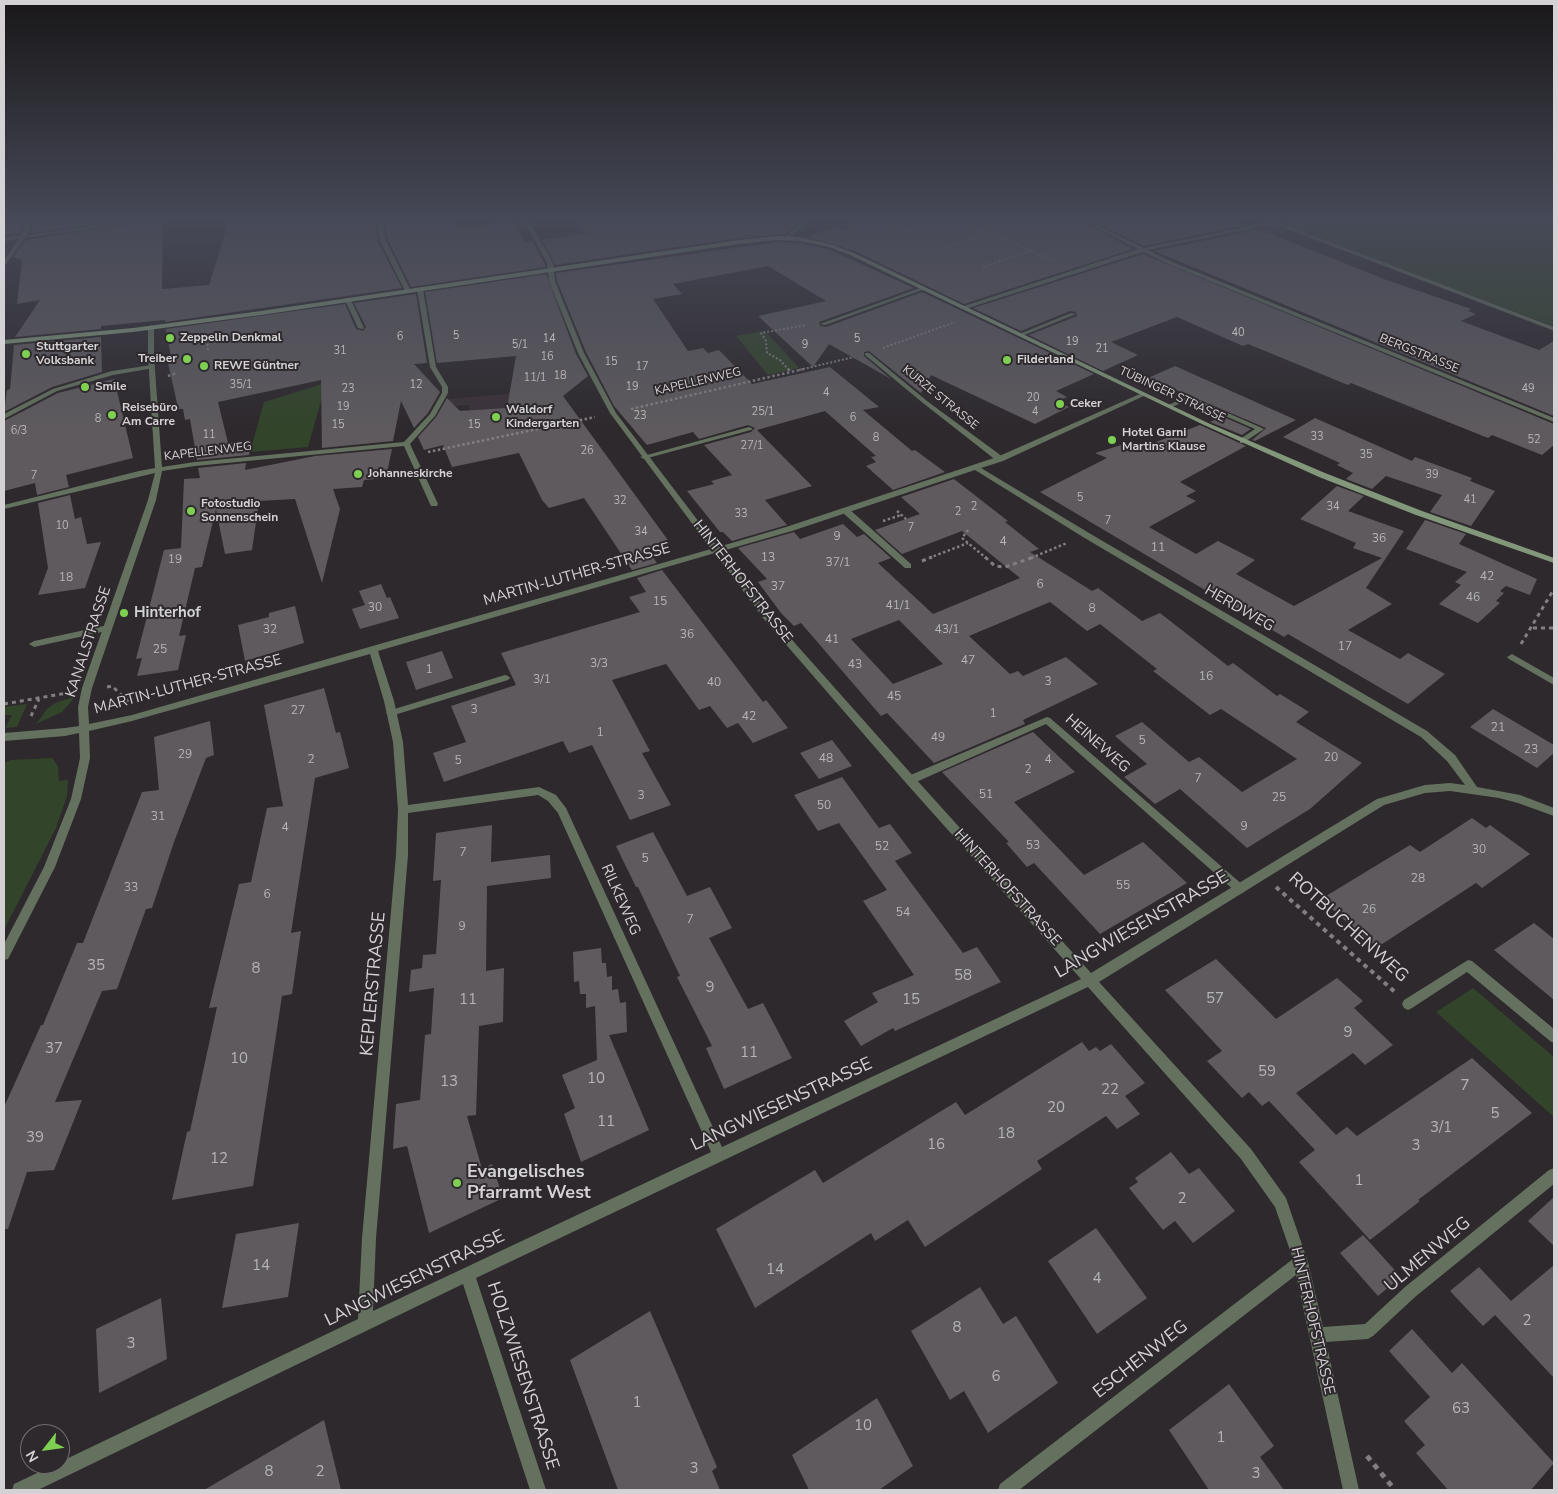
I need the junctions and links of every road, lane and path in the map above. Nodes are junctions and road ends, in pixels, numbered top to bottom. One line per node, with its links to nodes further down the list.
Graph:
1 (408, 291): 9 (main road, TÜBINGER STRASSE)
2 (420, 291): 29 (street)
3 (556, 291): 24 (street, HINTERHOFSTRASSE)
4 (917, 291): 13 (street)
5 (926, 291): 10 (main road, TÜBINGER STRASSE)
6 (1015, 291): 10 (street)
7 (1238, 291): 26 (street, BERGSTRASSE)
8 (1453, 291): 16 (street)
9 (348, 300): 14 (main road, TÜBINGER STRASSE); 15 (street)
10 (963, 308): 12 (main road, TÜBINGER STRASSE)
11 (1073, 314): 17 (street)
12 (984, 318): 17 (main road, TÜBINGER STRASSE); 19 (path, KAPELLENWEG)
13 (823, 324): 21 (path)
14 (151, 327): 18 (main road, TÜBINGER STRASSE); 20 (street, KANALSTRASSE)
15 (361, 328)
16 (1554, 329)
17 (1020, 335): 22 (main road, TÜBINGER STRASSE)
18 (4, 342)
19 (867, 354): 21 (path, KAPELLENWEG); 32 (street, KURZE STRASSE)
20 (152, 367): 25 (street); 34 (street, KANALSTRASSE)
21 (791, 372): 24 (path, KAPELLENWEG)
22 (1144, 394): 23 (main road, TÜBINGER STRASSE); 32 (street, MARTIN-LUTHER-STRASSE)
23 (1169, 406): 28 (main road, TÜBINGER STRASSE); 28 (street)
24 (613, 413): 30 (path, KAPELLENWEG); 31 (street, HINTERHOFSTRASSE)
25 (4, 416)
26 (1554, 420)
27 (749, 429): 31 (street)
28 (1243, 441): 45 (main road, TÜBINGER STRASSE)
29 (406, 444): 30 (street); 34 (street, KAPELLENWEG)
30 (411, 456): 35 (street)
31 (644, 457): 43 (street, HINTERHOFSTRASSE)
32 (1000, 459): 33 (street, MARTIN-LUTHER-STRASSE)
33 (977, 468): 37 (street, MARTIN-LUTHER-STRASSE); 41 (street, HERDWEG)
34 (159, 470): 36 (street, KAPELLENWEG); 50 (street, KANALSTRASSE)
35 (434, 504)
36 (4, 507)
37 (846, 511): 43 (street, MARTIN-LUTHER-STRASSE); 46 (street)
38 (901, 515): 39 (path)
39 (883, 522)
40 (968, 530): 44 (path)
41 (1086, 535): 44 (path); 62 (street, HERDWEG)
42 (984, 549): 44 (path)
43 (716, 550): 54 (street, MARTIN-LUTHER-STRASSE); 61 (street, HINTERHOFSTRASSE)
44 (978, 552)
45 (1554, 562)
46 (908, 566)
47 (1554, 589): 48 (path)
48 (1549, 600): 49 (path); 51 (path)
49 (1554, 603)
50 (108, 628): 53 (street); 59 (street, KANALSTRASSE)
51 (1533, 628): 52 (path); 55 (path)
52 (1554, 628)
53 (34, 644)
54 (373, 650): 58 (street, KEPLERSTRASSE); 59 (street, MARTIN-LUTHER-STRASSE)
55 (1512, 657): 57 (street)
56 (505, 678): 58 (street)
57 (1554, 682)
58 (391, 713): 63 (street, KEPLERSTRASSE)
59 (84, 728): 60 (street, MARTIN-LUTHER-STRASSE); 67 (street, KANALSTRASSE)
60 (4, 738)
61 (910, 780): 66 (street, HEINEWEG); 68 (street, HINTERHOFSTRASSE)
62 (1474, 789): 64 (street, LANGWIESENSTRASSE); 65 (street, LANGWIESENSTRASSE)
63 (403, 810): 71 (street, RILKEWEG); 75 (street, KEPLERSTRASSE)
64 (1554, 812)
65 (1262, 875): 66 (street, LANGWIESENSTRASSE); 69 (path, ROTBUCHENWEG)
66 (1240, 889): 68 (street, LANGWIESENSTRASSE)
67 (4, 954)
68 (1090, 980): 71 (street, LANGWIESENSTRASSE); 73 (street, HINTERHOFSTRASSE)
69 (1408, 1004): 70 (street, ROTBUCHENWEG)
70 (1554, 1037)
71 (718, 1156): 74 (street, LANGWIESENSTRASSE)
72 (1554, 1175): 76 (street, ULMENWEG)
73 (1301, 1262): 76 (street, HINTERHOFSTRASSE); 79 (street, ESCHENWEG)
74 (468, 1274): 75 (street, LANGWIESENSTRASSE); 78 (street, HOLZWIESENSTRASSE)
75 (364, 1324): 77 (street, LANGWIESENSTRASSE)
76 (1316, 1336): 80 (street, HINTERHOFSTRASSE)
77 (20, 1490)
78 (538, 1490)
79 (1006, 1490)
80 (1351, 1490)

